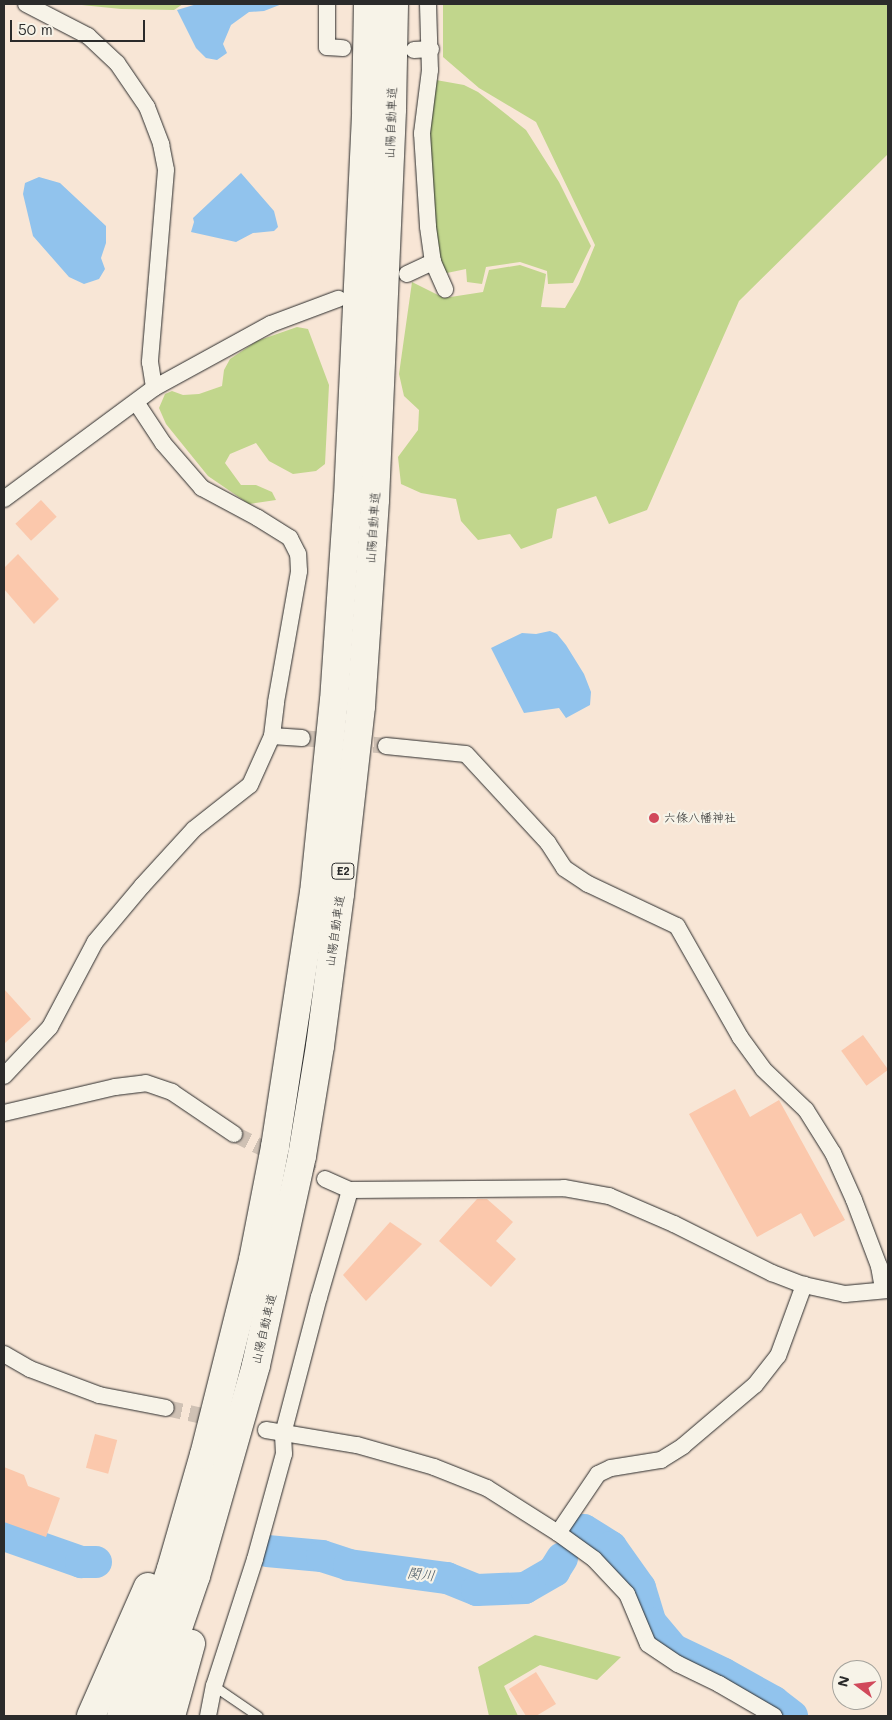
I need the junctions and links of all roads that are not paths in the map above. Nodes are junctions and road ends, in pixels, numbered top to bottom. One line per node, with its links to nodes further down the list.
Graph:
1 (26, 4): 13 (street)
2 (328, 4): 6 (street)
3 (368, 4): 32 (highway, 山陽自動車道 / E2)
4 (394, 4): 28 (highway, 山陽自動車道 / E2)
5 (428, 4): 7 (street)
6 (343, 48)
7 (431, 49): 8 (street); 9 (street)
8 (414, 50)
9 (433, 262): 10 (street); 11 (street)
10 (407, 274)
11 (445, 289)
12 (338, 299): 13 (street)
13 (154, 388): 14 (street)
14 (136, 402): 15 (street); 16 (street)
15 (4, 499)
16 (272, 736): 17 (street); 19 (street)
17 (302, 738)
18 (386, 746): 24 (street)
19 (4, 1076)
20 (4, 1114): 21 (street)
21 (234, 1134)
22 (325, 1179): 23 (street)
23 (350, 1190): 25 (street); 31 (street)
24 (883, 1259): 26 (street)
25 (804, 1285): 26 (street); 33 (street)
26 (886, 1290)
27 (4, 1354): 29 (street)
28 (256, 1365): 37 (highway, 山陽自動車道 / E2); 38 (highway)
29 (166, 1408)
30 (266, 1430): 31 (street)
31 (283, 1434): 33 (street); 34 (street)
32 (204, 1455): 35 (highway); 36 (highway, 山陽自動車道 / E2)
33 (558, 1533): 41 (street)
34 (214, 1686): 39 (street); 40 (lane)
35 (91, 1716)
36 (121, 1716)
37 (148, 1716)
38 (171, 1716)
39 (208, 1716)
40 (258, 1716)
41 (774, 1716)

